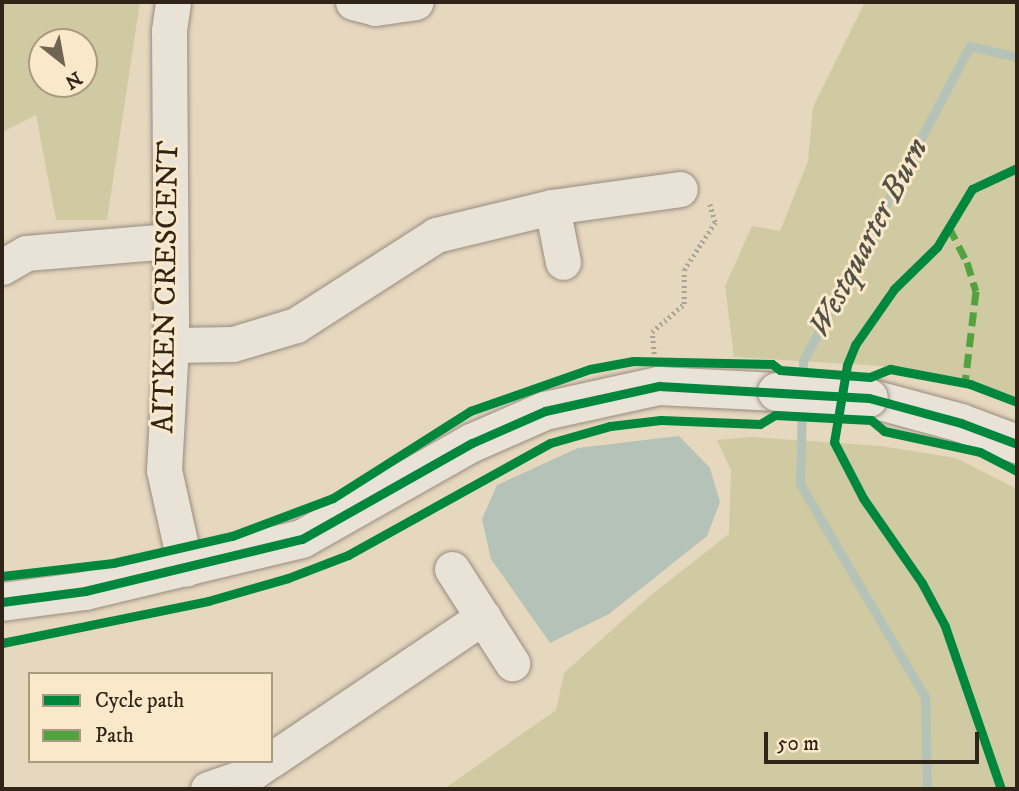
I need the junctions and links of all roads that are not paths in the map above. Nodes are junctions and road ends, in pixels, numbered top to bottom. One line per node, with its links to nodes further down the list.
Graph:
1 (173, 2): 6 (street, AITKEN CRESCENT)
2 (353, 2): 3 (street)
3 (416, 2)
4 (680, 189): 5 (street)
5 (552, 207): 7 (street); 9 (street)
6 (170, 241): 8 (street); 9 (street, AITKEN CRESCENT)
7 (563, 262)
8 (2, 267)
9 (171, 345): 11 (street, AITKEN CRESCENT)
10 (1017, 444): 11 (street, bridge)
11 (186, 569): 13 (street)
12 (452, 569): 14 (street)
13 (2, 602)
14 (482, 617): 15 (street); 16 (street)
15 (512, 663)
16 (273, 759)
17 (267, 763): 18 (street)
18 (208, 789)

